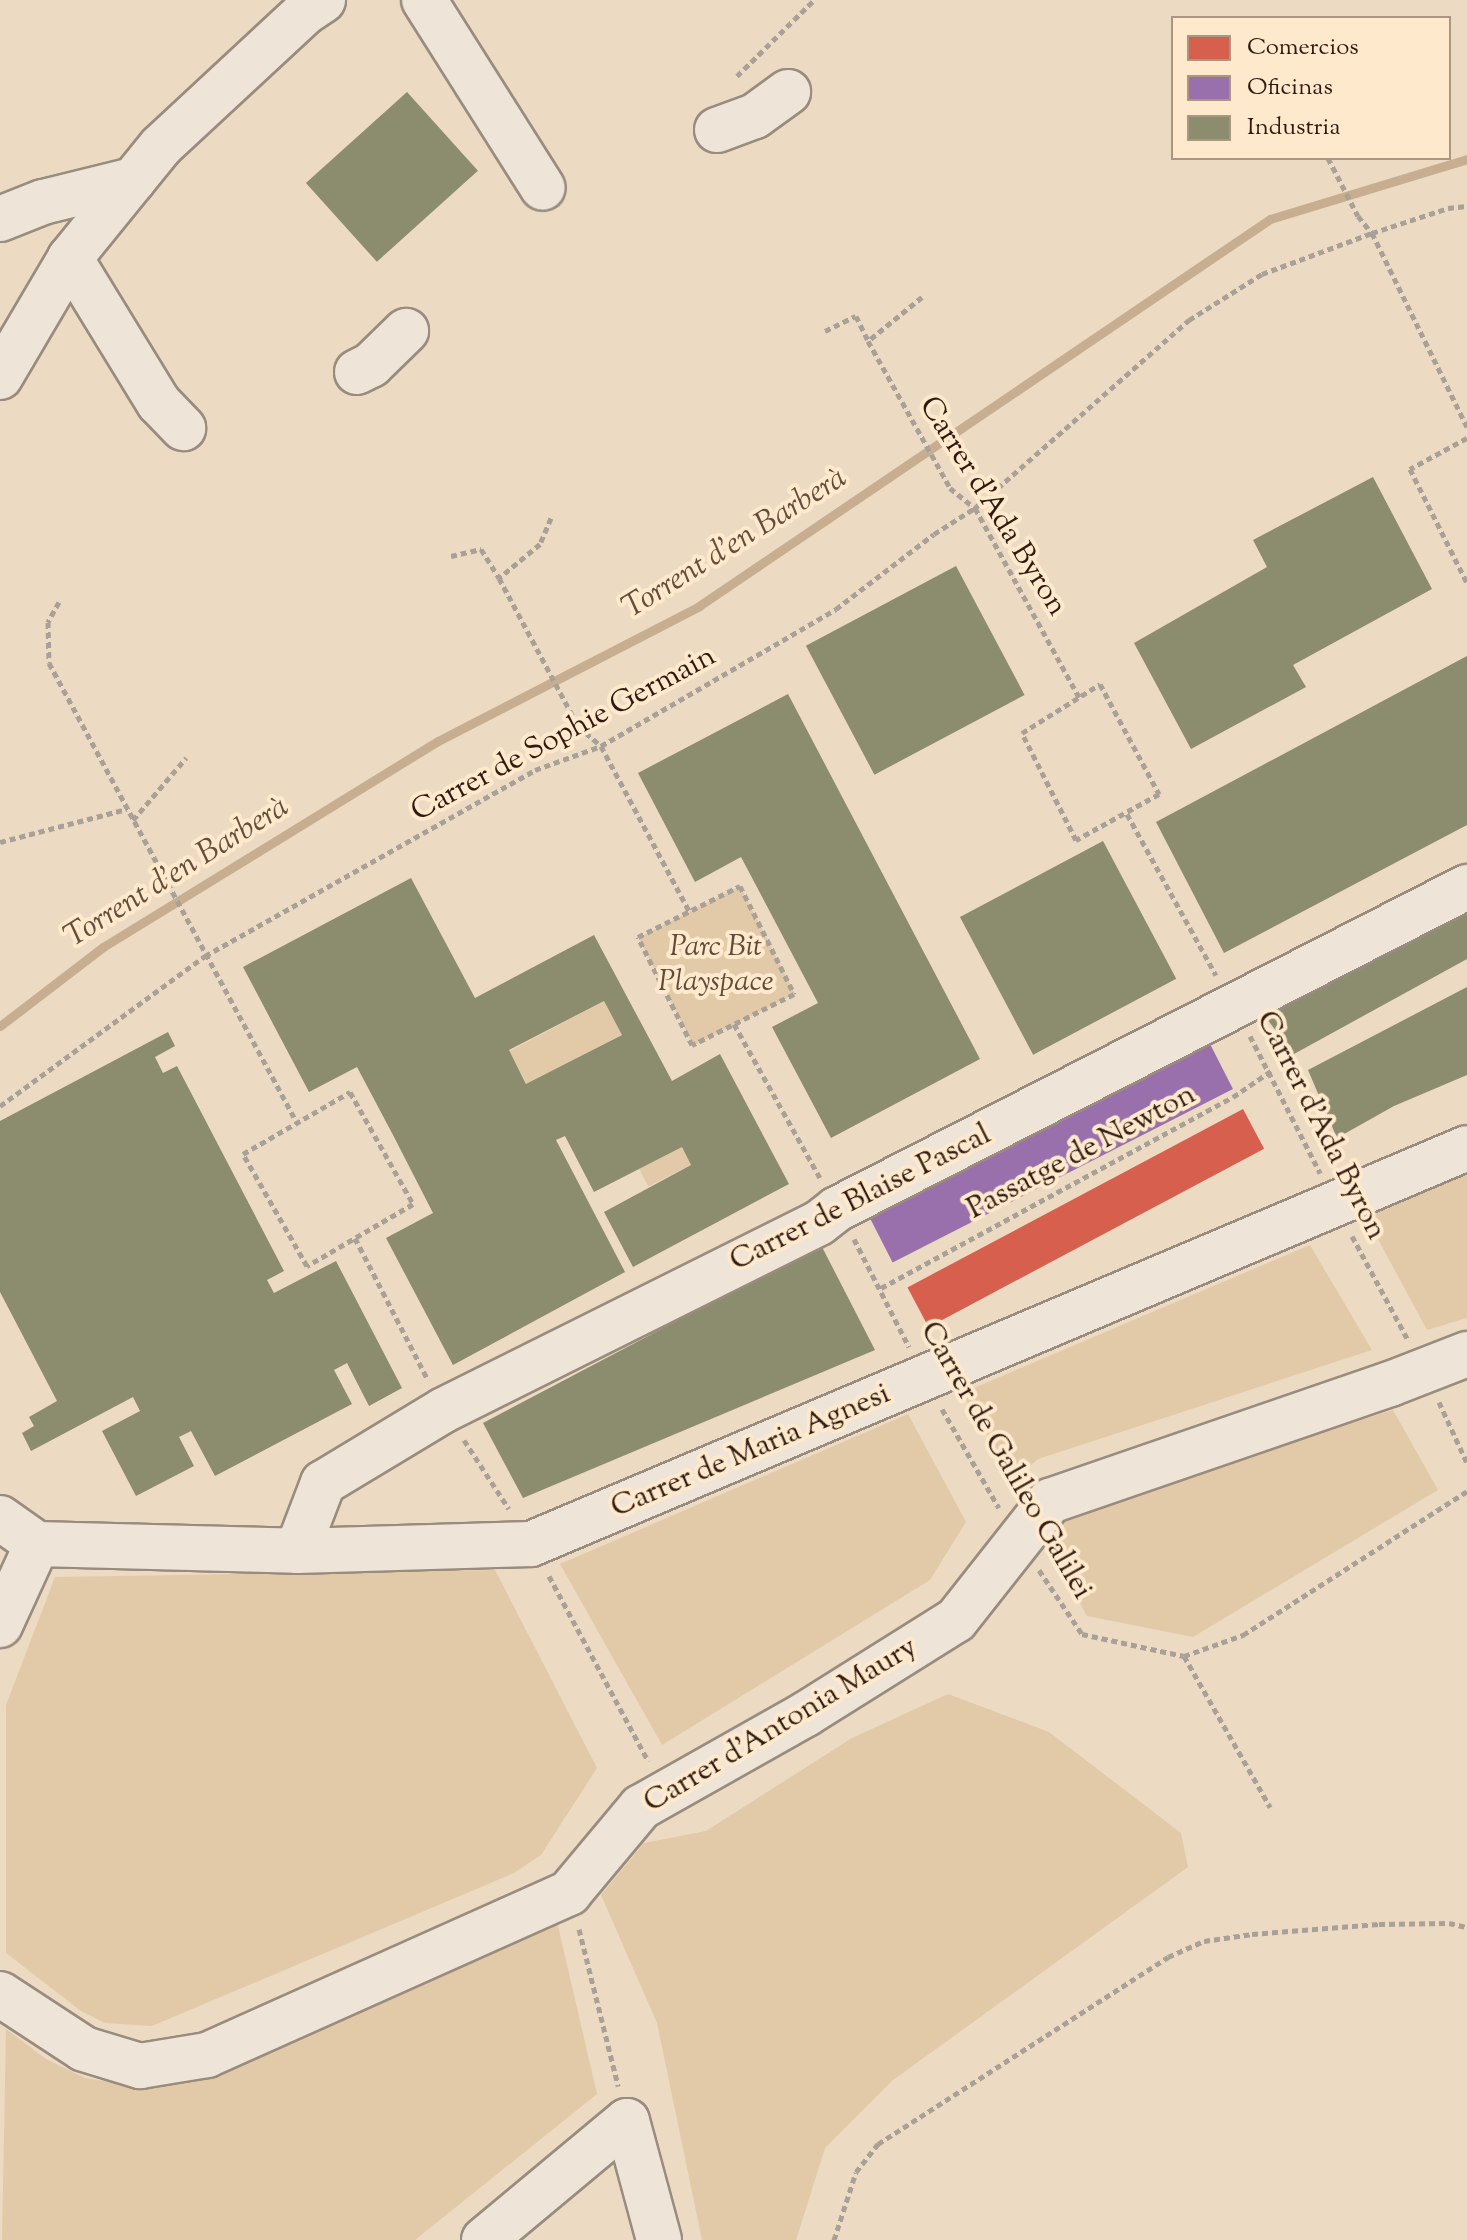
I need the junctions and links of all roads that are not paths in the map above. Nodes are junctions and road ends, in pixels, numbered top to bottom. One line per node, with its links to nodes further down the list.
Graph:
1 (323, 0): 5 (street)
2 (424, 0): 6 (street)
3 (788, 92): 4 (street)
4 (717, 130)
5 (133, 180): 7 (street); 8 (street)
6 (543, 188)
7 (0, 219)
8 (70, 258): 10 (street); 12 (street)
9 (406, 331): 11 (street)
10 (3, 368)
11 (357, 372)
12 (183, 428)
13 (1467, 887): 20 (street, Carrer de Blaise Pascal)
14 (1467, 1148): 20 (street, Carrer de Maria Agnesi)
15 (1467, 1354): 16 (street, Carrer d'Antonia Maury)
16 (1424, 1371): 17 (street, Carrer d'Antonia Maury); 22 (street, Carrer d'Antonia Maury)
17 (1467, 1379)
18 (0, 1518): 19 (street)
19 (37, 1544): 20 (street, Carrer de Maria Agnesi); 21 (street)
20 (297, 1551)
21 (0, 1625)
22 (0, 1994)
23 (484, 2240): 24 (street)
24 (659, 2240)

